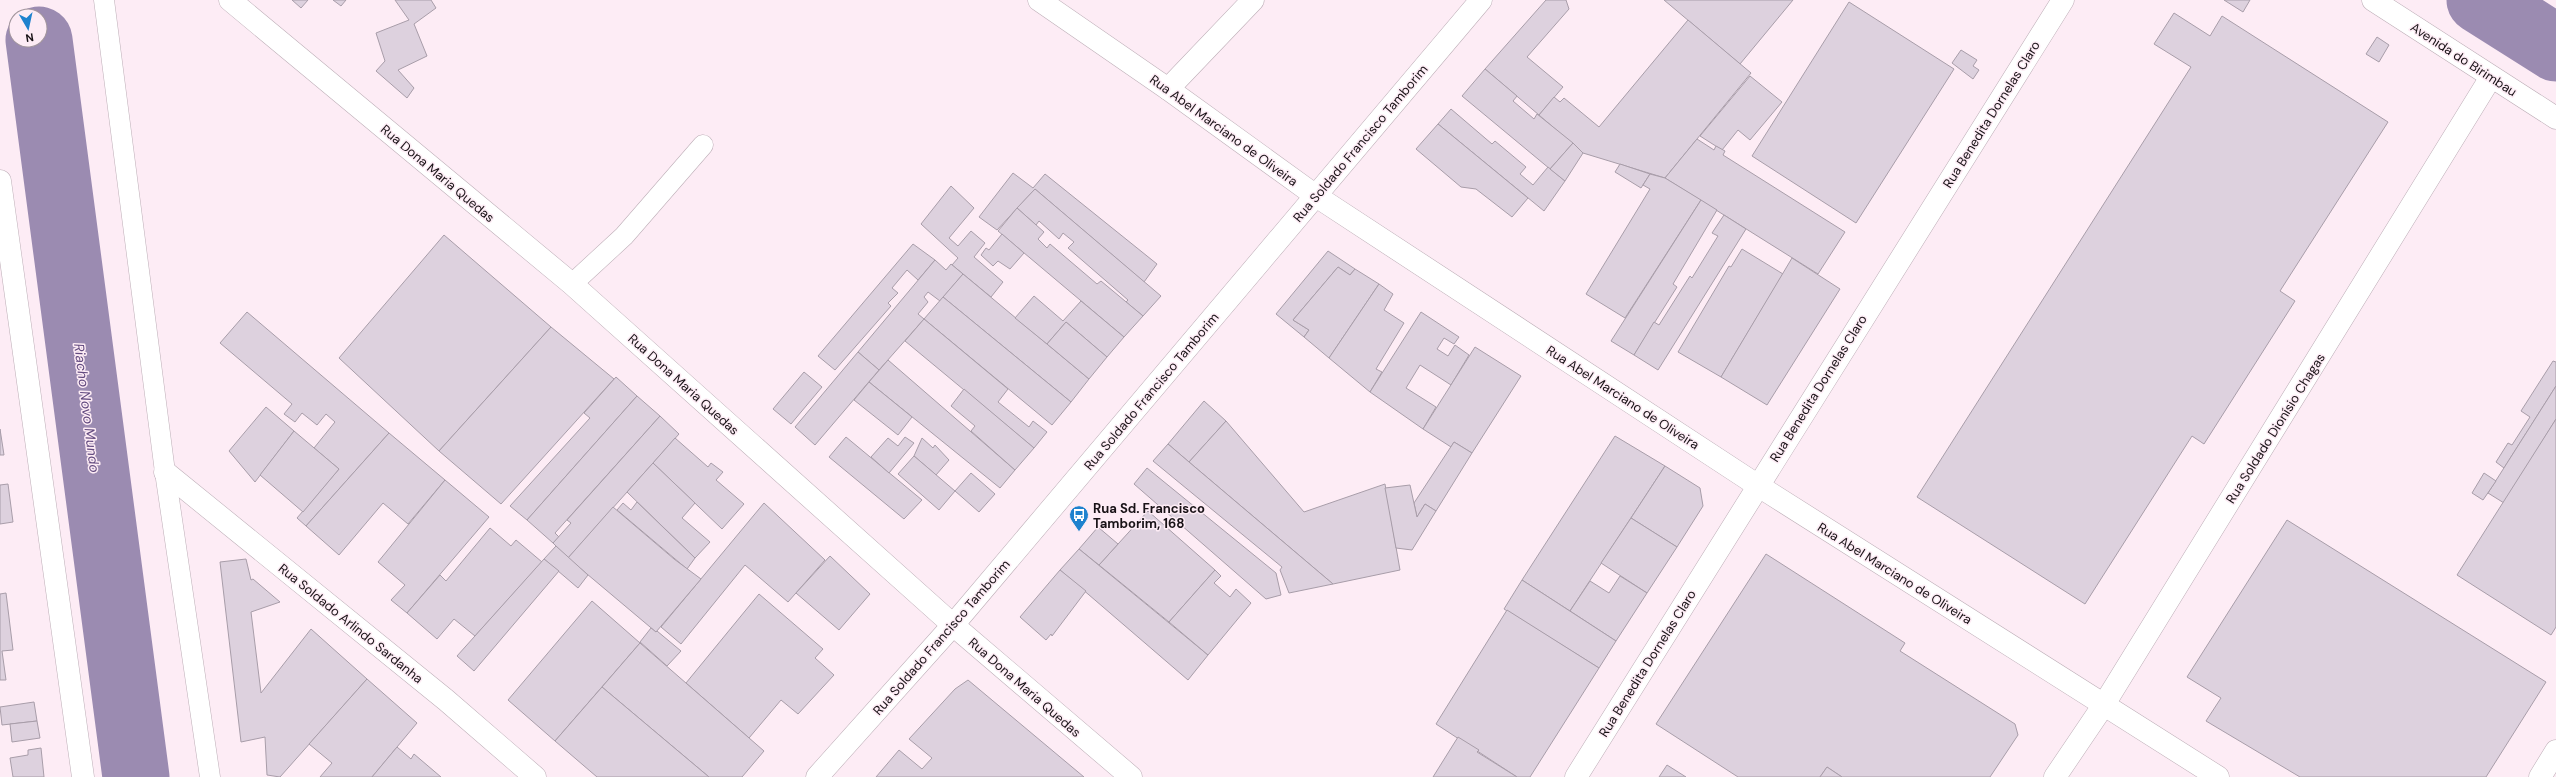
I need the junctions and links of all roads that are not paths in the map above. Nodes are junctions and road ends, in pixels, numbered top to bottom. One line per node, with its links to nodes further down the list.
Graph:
1 (104, 0): 16 (lane)
2 (230, 0): 15 (street, Rua Dona Maria Quedas)
3 (1253, 0): 9 (street)
4 (1481, 0): 13 (street, Rua Soldado Francisco Tamborim)
5 (2063, 0): 17 (street, Rua Benedita Dornelas Claro)
6 (2373, 0): 8 (street, Avenida do Birimbau)
7 (1050, 3): 9 (street, Rua Abel Marciano de Oliveira)
8 (2491, 76): 10 (street, Avenida do Birimbau); 19 (street, Rua Soldado Dionísio Chagas)
9 (1168, 89): 13 (street, Rua Abel Marciano de Oliveira)
10 (2556, 118)
11 (703, 145): 15 (lane)
12 (0, 181): 14 (street)
13 (1316, 196): 17 (street, Rua Abel Marciano de Oliveira); 18 (street, Rua Soldado Francisco Tamborim)
14 (5, 258): 21 (street)
15 (572, 284): 18 (street, Rua Dona Maria Quedas)
16 (165, 472): 22 (lane); 23 (street, Rua Soldado Arlindo Sardanha)
17 (1757, 485): 19 (street, Rua Abel Marciano de Oliveira); 26 (street, Rua Benedita Dornelas Claro)
18 (953, 625): 24 (street, Rua Soldado Francisco Tamborim); 25 (street, Rua Dona Maria Quedas)
19 (2103, 706): 27 (street, Rua Soldado Dionísio Chagas); 28 (street, Rua Abel Marciano de Oliveira)
20 (2556, 751): 29 (street)
21 (83, 777)
22 (210, 777)
23 (535, 777)
24 (816, 777)
25 (1130, 777)
26 (1576, 777)
27 (2055, 777)
28 (2218, 777)
29 (2540, 777)

